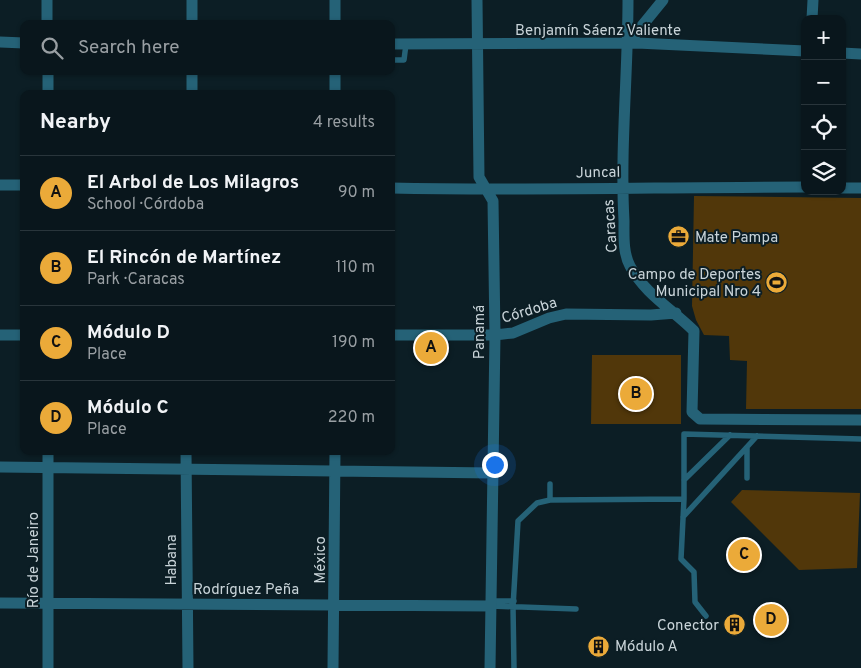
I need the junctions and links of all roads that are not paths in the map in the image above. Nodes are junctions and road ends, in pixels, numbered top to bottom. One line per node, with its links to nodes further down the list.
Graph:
1 (47, 0): 9 (street)
2 (192, 0): 10 (street)
3 (335, 0): 11 (street)
4 (477, 0): 17 (street, Panamá)
5 (628, 0): 14 (street, Caracas)
6 (663, 0): 14 (street)
7 (812, 0): 8 (street)
8 (812, 15)
9 (47, 20)
10 (192, 20)
11 (336, 20)
12 (0, 42): 13 (street)
13 (20, 43)
14 (628, 43): 17 (street, Benjamín Sáenz Valiente); 18 (street, Benjamín Sáenz Valiente); 30 (street, Caracas)
15 (395, 44): 16 (street, Benjamín Sáenz Valiente)
16 (406, 44): 17 (street, Benjamín Sáenz Valiente); 21 (lane)
17 (477, 45): 35 (street, Panamá)
18 (801, 51)
19 (846, 53): 20 (street)
20 (861, 54)
21 (395, 60)
22 (48, 75): 25 (street)
23 (192, 75): 26 (street)
24 (335, 75): 27 (street)
25 (48, 90)
26 (192, 90)
27 (335, 90)
28 (20, 185): 29 (street)
29 (0, 186)
30 (622, 187): 31 (street, Juncal); 35 (street, Juncal); 36 (street, Caracas)
31 (801, 187)
32 (395, 188): 35 (street, Juncal)
33 (846, 188): 34 (street)
34 (861, 188)
35 (486, 190): 40 (street, Panamá)
36 (676, 312): 40 (street, Córdoba); 41 (street, Caracas)
37 (0, 335): 38 (street)
38 (20, 335)
39 (395, 335): 40 (street, Córdoba)
40 (495, 335): 53 (street, Panamá)
41 (861, 420)
42 (730, 435): 43 (lane); 55 (lane); 55 (lane)
43 (758, 436): 44 (lane); 45 (lane)
44 (861, 439)
45 (747, 448): 54 (lane); 59 (lane)
46 (48, 455): 50 (street, Río de Janeiro)
47 (186, 455): 51 (street, Habana)
48 (335, 455): 52 (street, México)
49 (0, 467): 50 (street)
50 (48, 468): 51 (street); 61 (street, Río de Janeiro)
51 (186, 470): 52 (street); 62 (street, Habana)
52 (335, 472): 53 (street); 65 (street, México)
53 (492, 473): 63 (street, Panamá)
54 (747, 478)
55 (684, 480): 58 (lane)
56 (550, 484): 57 (lane)
57 (550, 500): 58 (lane); 64 (lane)
58 (684, 500): 59 (lane)
59 (683, 517): 67 (lane)
60 (0, 603): 61 (street, Rodríguez Peña)
61 (49, 603): 62 (street, Rodríguez Peña); 68 (street, Río de Janeiro)
62 (186, 604): 65 (street, Rodríguez Peña); 69 (street, Habana)
63 (491, 604): 64 (lane); 65 (street, Rodríguez Peña); 71 (street, Panamá)
64 (514, 604): 66 (lane); 72 (lane)
65 (334, 605): 70 (street, México)
66 (576, 609)
67 (706, 616)
68 (48, 668)
69 (188, 668)
70 (333, 668)
71 (490, 668)
72 (514, 668)

